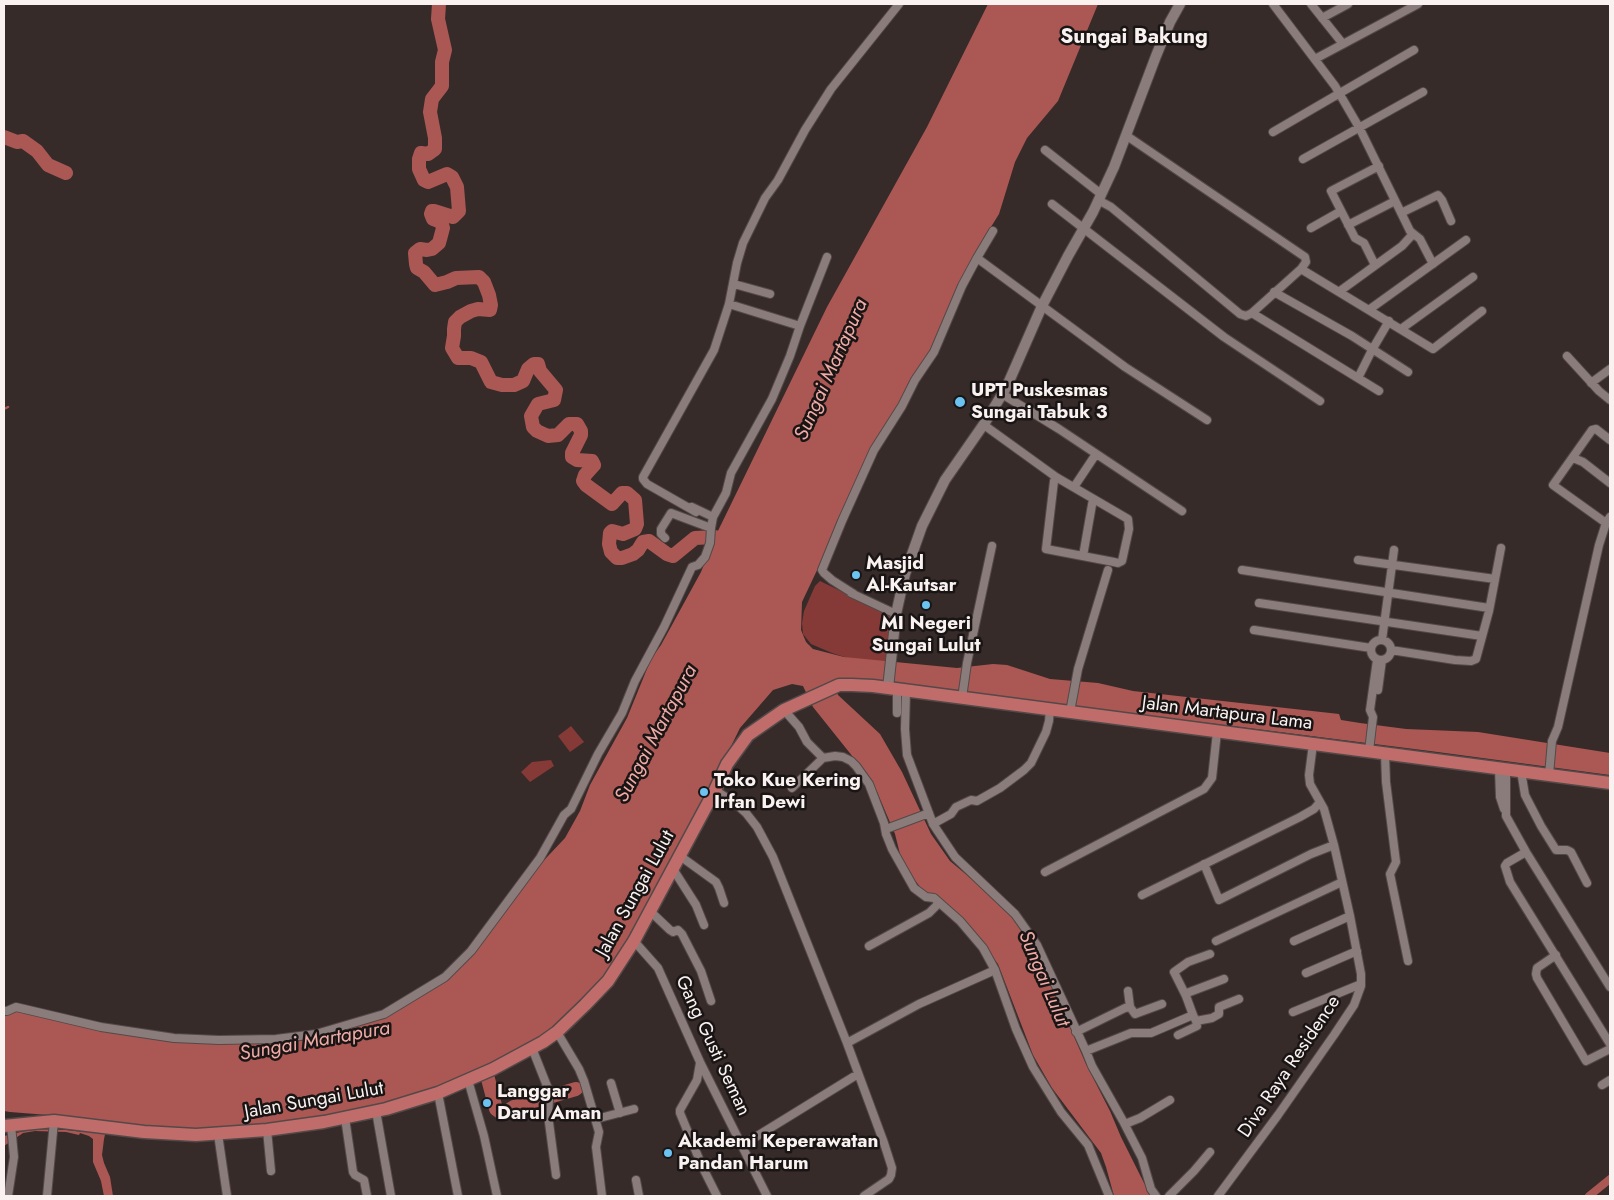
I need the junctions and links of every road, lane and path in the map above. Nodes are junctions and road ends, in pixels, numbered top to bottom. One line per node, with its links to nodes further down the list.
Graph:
1 (899, 4): 37 (street)
2 (1180, 4): 15 (street)
3 (1273, 4): 10 (street)
4 (1311, 4): 7 (street)
5 (1348, 4): 7 (street)
6 (1418, 4): 8 (street)
7 (1322, 18): 8 (street)
8 (1343, 44): 10 (street)
9 (1414, 50): 12 (street)
10 (1315, 59): 12 (street)
11 (1423, 92): 13 (street)
12 (1340, 94): 13 (street); 14 (street)
13 (1360, 129): 17 (street); 18 (street)
14 (1273, 132)
15 (1127, 136): 19 (street); 35 (street)
16 (1045, 150): 19 (street)
17 (1303, 159)
18 (1379, 166): 20 (street); 22 (street)
19 (1100, 197): 27 (street); 45 (street)
20 (1395, 201): 23 (street); 25 (street)
21 (1052, 204): 27 (street)
22 (1341, 211): 25 (street); 26 (street)
23 (1401, 213): 24 (street); 29 (street)
24 (1452, 221)
25 (1348, 225): 34 (street)
26 (1311, 228)
27 (1083, 229): 42 (street); 58 (street)
28 (993, 230): 32 (street)
29 (1414, 234): 33 (street); 34 (street)
30 (1466, 240): 33 (street)
31 (826, 257): 47 (street)
32 (977, 258): 42 (street); 86 (street)
33 (1433, 264): 43 (street)
34 (1375, 265): 38 (street)
35 (1301, 269): 38 (street); 39 (street)
36 (1473, 277): 48 (street)
37 (734, 284): 40 (street); 41 (street)
38 (1340, 291): 43 (street)
39 (1274, 292): 45 (street); 49 (street)
40 (770, 294)
41 (729, 304): 47 (street); 68 (street)
42 (1042, 306): 56 (street); 59 (street)
43 (1370, 310): 46 (street)
44 (1482, 311): 48 (street)
45 (1252, 313): 53 (street)
46 (1389, 321): 48 (street); 49 (street)
47 (800, 326): 71 (street)
48 (1401, 329)
49 (1372, 350): 52 (street); 53 (street)
50 (1567, 356): 54 (street)
51 (1610, 369): 54 (street)
52 (1408, 372)
53 (1358, 378): 55 (street)
54 (1591, 383): 57 (street)
55 (1379, 391)
56 (1002, 394): 60 (street); 62 (street)
57 (1610, 400)
58 (1320, 401)
59 (1207, 420)
60 (984, 425): 64 (street); 89 (street)
61 (1610, 440): 63 (street)
62 (1096, 454): 66 (street); 69 (street)
63 (1573, 458): 65 (street); 72 (street)
64 (1056, 477): 66 (street); 78 (street)
65 (1610, 483)
66 (1074, 487): 67 (street)
67 (1094, 499): 78 (street); 78 (street)
68 (688, 507): 70 (street); 71 (street)
69 (1182, 511)
70 (696, 512)
71 (713, 517): 73 (street)
72 (1608, 520): 111 (street)
73 (710, 531): 74 (street); 152 (street)
74 (665, 538)
75 (992, 546): 99 (street)
76 (1501, 548): 83 (street)
77 (1394, 550): 80 (street)
78 (1083, 556)
79 (1358, 560): 80 (street)
80 (1392, 564): 83 (street); 85 (street)
81 (1108, 570): 102 (street)
82 (1242, 570): 85 (street)
83 (1495, 579): 88 (street)
84 (829, 582): 86 (street)
85 (1388, 592): 88 (street); 90 (street)
86 (854, 594): 89 (street)
87 (1259, 603): 90 (street)
88 (1489, 608): 92 (street)
89 (896, 614): 98 (street)
90 (1384, 621): 92 (street); 93 (street)
91 (1254, 630): 94 (street)
92 (1482, 636): 95 (street)
93 (1382, 640): 94 (street); 95 (street)
94 (1371, 648): 96 (street)
95 (1391, 650): 96 (street)
96 (1379, 660): 106 (street)
97 (839, 685): 98 (main road, Jalan Martapura Lama); 101 (main road, Jalan Sungai Lulut)
98 (895, 688): 99 (main road, Jalan Martapura Lama); 103 (street); 116 (street)
99 (962, 696): 100 (main road, Jalan Martapura Lama)
100 (1050, 709): 102 (main road, Jalan Martapura Lama); 117 (street)
101 (784, 710): 108 (street); 114 (main road, Jalan Sungai Lulut)
102 (1070, 711): 104 (main road, Jalan Martapura Lama)
103 (897, 713)
104 (1217, 732): 105 (main road, Jalan Martapura Lama); 124 (street)
105 (1313, 744): 106 (main road, Jalan Martapura Lama); 115 (street, Diva Raya Residence)
106 (1369, 748): 107 (main road, Jalan Martapura Lama)
107 (1385, 754): 109 (main road, Jalan Martapura Lama); 140 (street)
108 (823, 758): 113 (street); 118 (street)
109 (1503, 769): 110 (main road, Jalan Martapura Lama); 120 (street)
110 (1521, 771): 111 (main road, Jalan Martapura Lama); 126 (street)
111 (1549, 773): 112 (main road, Jalan Martapura Lama)
112 (1610, 783)
113 (792, 788)
114 (715, 790): 121 (main road, Jalan Sungai Lulut); 158 (street)
115 (1320, 802): 119 (street, Diva Raya Residence); 122 (street)
116 (927, 814): 117 (street); 118 (street)
117 (933, 824): 156 (street)
118 (888, 829): 129 (street)
119 (1334, 844): 122 (street); 125 (street, Diva Raya Residence)
120 (1526, 852): 139 (street); 145 (street)
121 (680, 856): 123 (main road, Jalan Sungai Lulut); 128 (street)
122 (1204, 864): 127 (street)
123 (674, 869): 130 (main road, Jalan Sungai Lulut); 132 (street)
124 (1045, 872)
125 (1342, 882): 131 (street, Diva Raya Residence); 133 (street)
126 (1587, 883)
127 (1142, 895)
128 (724, 903)
129 (939, 903): 136 (street); 141 (street)
130 (650, 911): 134 (main road, Jalan Sungai Lulut); 149 (street)
131 (1350, 916): 135 (street); 137 (street, Diva Raya Residence)
132 (704, 925)
133 (1216, 940)
134 (634, 941): 155 (main road, Jalan Sungai Lulut); 163 (street, Gang Gusti Seman)
135 (1294, 941)
136 (869, 946)
137 (1357, 951): 142 (street); 144 (street, Diva Raya Residence)
138 (1210, 954): 147 (street)
139 (1556, 955): 159 (street); 161 (street)
140 (1408, 961)
141 (995, 970): 158 (street); 198 (street)
142 (1306, 973)
143 (1224, 979): 147 (street)
144 (1361, 984): 153 (street); 201 (street, Diva Raya Residence)
145 (1610, 988)
146 (1131, 990): 151 (street)
147 (1186, 996): 154 (street)
148 (1240, 999): 154 (street)
149 (711, 1001)
150 (1162, 1004): 151 (street)
151 (1130, 1006): 156 (street)
152 (4, 1011)
153 (1293, 1012)
154 (1195, 1018): 157 (street); 162 (street)
155 (557, 1032): 160 (main road, Jalan Sungai Lulut); 175 (street)
156 (1076, 1032): 162 (street)
157 (1178, 1035)
158 (847, 1043): 164 (street)
159 (1610, 1044)
160 (532, 1048): 165 (main road, Jalan Sungai Lulut); 184 (street)
161 (1610, 1049)
162 (1086, 1051): 176 (street)
163 (700, 1062): 181 (street, Gang Gusti Seman); 195 (street)
164 (858, 1074): 181 (street); 197 (street)
165 (468, 1080): 169 (main road, Jalan Sungai Lulut); 192 (street)
166 (1610, 1080): 168 (street)
167 (611, 1083): 173 (street)
168 (1602, 1085)
169 (438, 1093): 172 (main road, Jalan Sungai Lulut); 191 (street)
170 (1170, 1100): 176 (street)
171 (634, 1109): 173 (street)
172 (376, 1111): 174 (main road, Jalan Sungai Lulut); 190 (street)
173 (620, 1112): 175 (street)
174 (345, 1118): 179 (main road, Jalan Sungai Lulut); 189 (street)
175 (596, 1119): 193 (street)
176 (1124, 1124): 199 (street)
177 (54, 1127): 178 (main road, Jalan Sungai Lulut); 180 (main road, Jalan Sungai Lulut); 187 (street)
178 (9, 1128): 186 (street)
179 (267, 1130): 180 (main road, Jalan Sungai Lulut); 183 (street)
180 (218, 1134): 188 (street)
181 (741, 1146): 196 (street, Gang Gusti Seman)
182 (1210, 1152): 200 (street)
183 (271, 1171)
184 (556, 1175)
185 (636, 1180): 194 (street)
186 (8, 1196)
187 (47, 1196)
188 (227, 1196)
189 (367, 1196)
190 (391, 1196)
191 (458, 1196)
192 (497, 1196)
193 (602, 1196)
194 (639, 1196)
195 (717, 1196)
196 (766, 1196)
197 (864, 1196)
198 (1109, 1196)
199 (1156, 1196)
200 (1168, 1196)
201 (1218, 1196)

